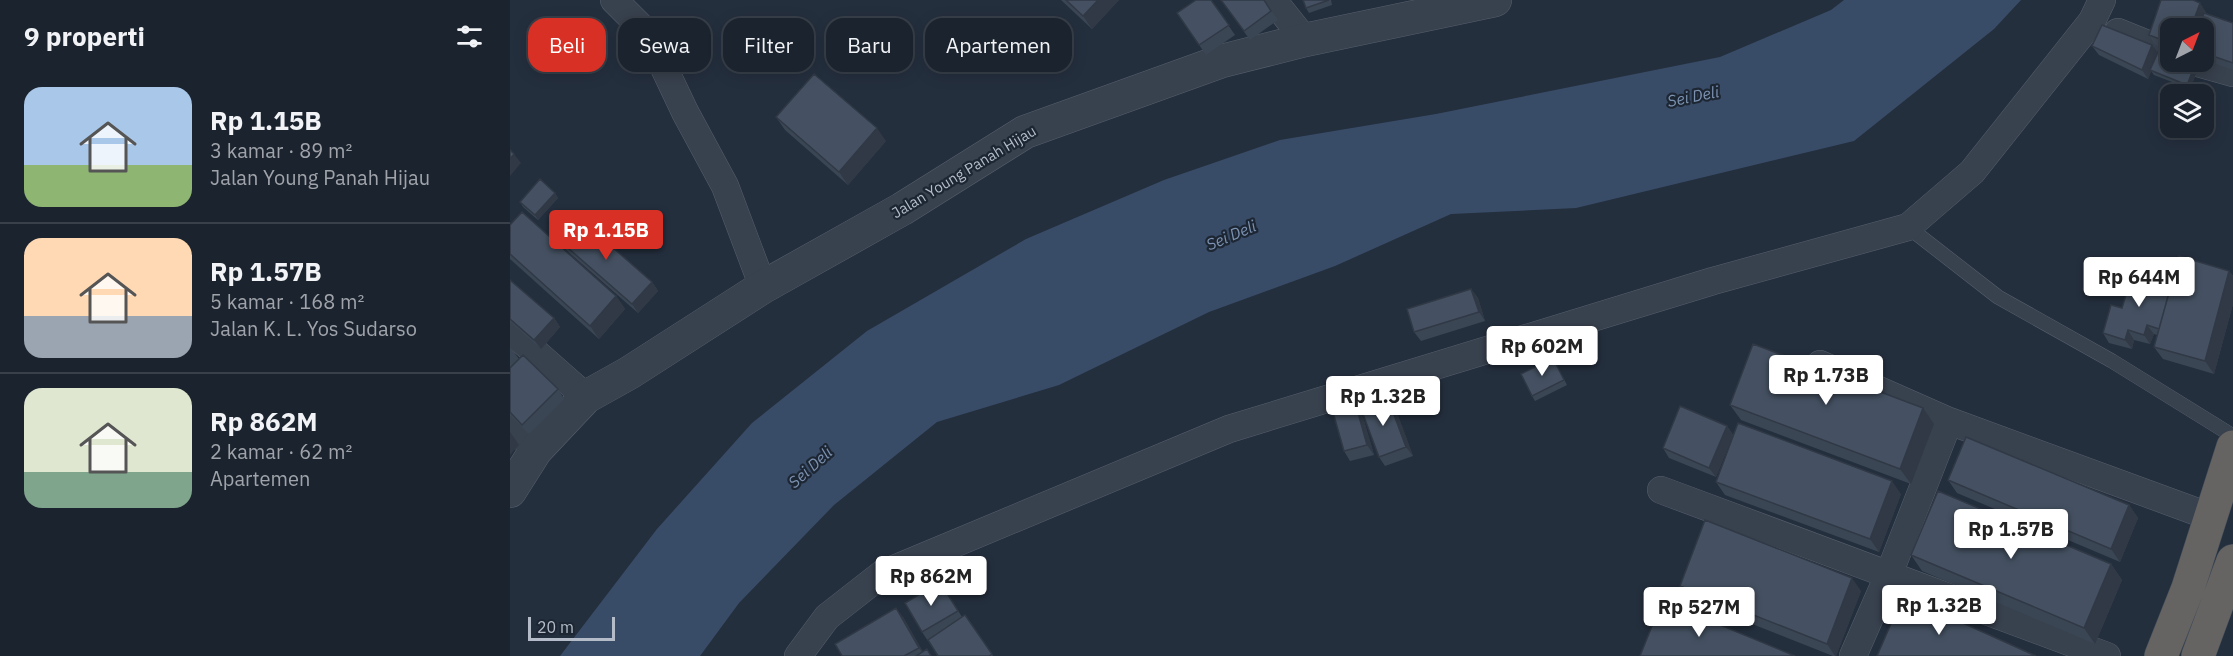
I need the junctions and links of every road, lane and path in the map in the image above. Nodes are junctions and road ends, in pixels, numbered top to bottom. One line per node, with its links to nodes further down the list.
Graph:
1 (614, 0): 11 (street)
2 (1273, 0): 6 (street)
3 (1495, 0): 4 (street, Jalan Young Panah Hijau)
4 (1400, 9): 6 (street, Jalan Young Panah Hijau)
5 (2097, 11): 7 (street); 10 (street)
6 (1305, 40): 11 (street, Jalan Young Panah Hijau)
7 (2160, 47)
8 (2214, 68): 9 (street)
9 (2233, 74)
10 (1908, 227): 17 (lane); 25 (street)
11 (763, 287): 14 (street, Jalan Young Panah Hijau)
12 (510, 330): 14 (street)
13 (1820, 364): 15 (street)
14 (586, 397): 19 (street, Jalan Young Panah Hijau)
15 (1949, 421): 22 (street); 24 (street)
16 (510, 424): 19 (street)
17 (2233, 436)
18 (2233, 447): 22 (highway)
19 (536, 450): 20 (street, Jalan Young Panah Hijau)
20 (510, 490)
21 (1661, 490): 24 (street)
22 (2211, 517): 28 (highway)
23 (2233, 561): 29 (highway)
24 (1889, 574): 26 (street); 27 (street)
25 (798, 656)
26 (1853, 656)
27 (2107, 656)
28 (2161, 656)
29 (2198, 656)

